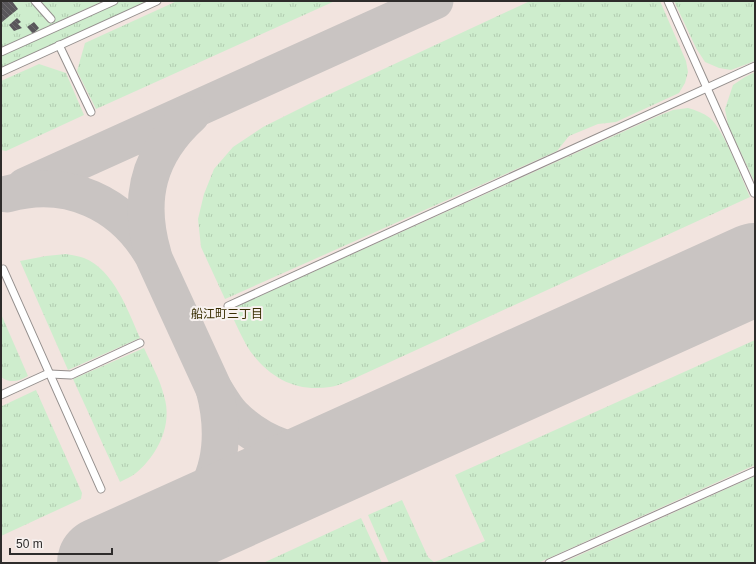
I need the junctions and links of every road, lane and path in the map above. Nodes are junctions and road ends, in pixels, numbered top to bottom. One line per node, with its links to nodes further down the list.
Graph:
1 (36, 1): 5 (lane)
2 (114, 1): 7 (lane)
3 (157, 1): 6 (lane)
4 (668, 1): 10 (lane)
5 (51, 19)
6 (59, 45): 9 (lane); 11 (lane)
7 (1, 52)
8 (755, 66): 10 (lane)
9 (1, 72)
10 (708, 88): 12 (lane); 14 (lane)
11 (90, 112)
12 (754, 193)
13 (3, 270): 16 (lane)
14 (228, 306)
15 (140, 343): 16 (lane)
16 (49, 374): 17 (lane); 19 (lane)
17 (1, 395)
18 (755, 471): 20 (lane)
19 (101, 489)
20 (549, 563)

